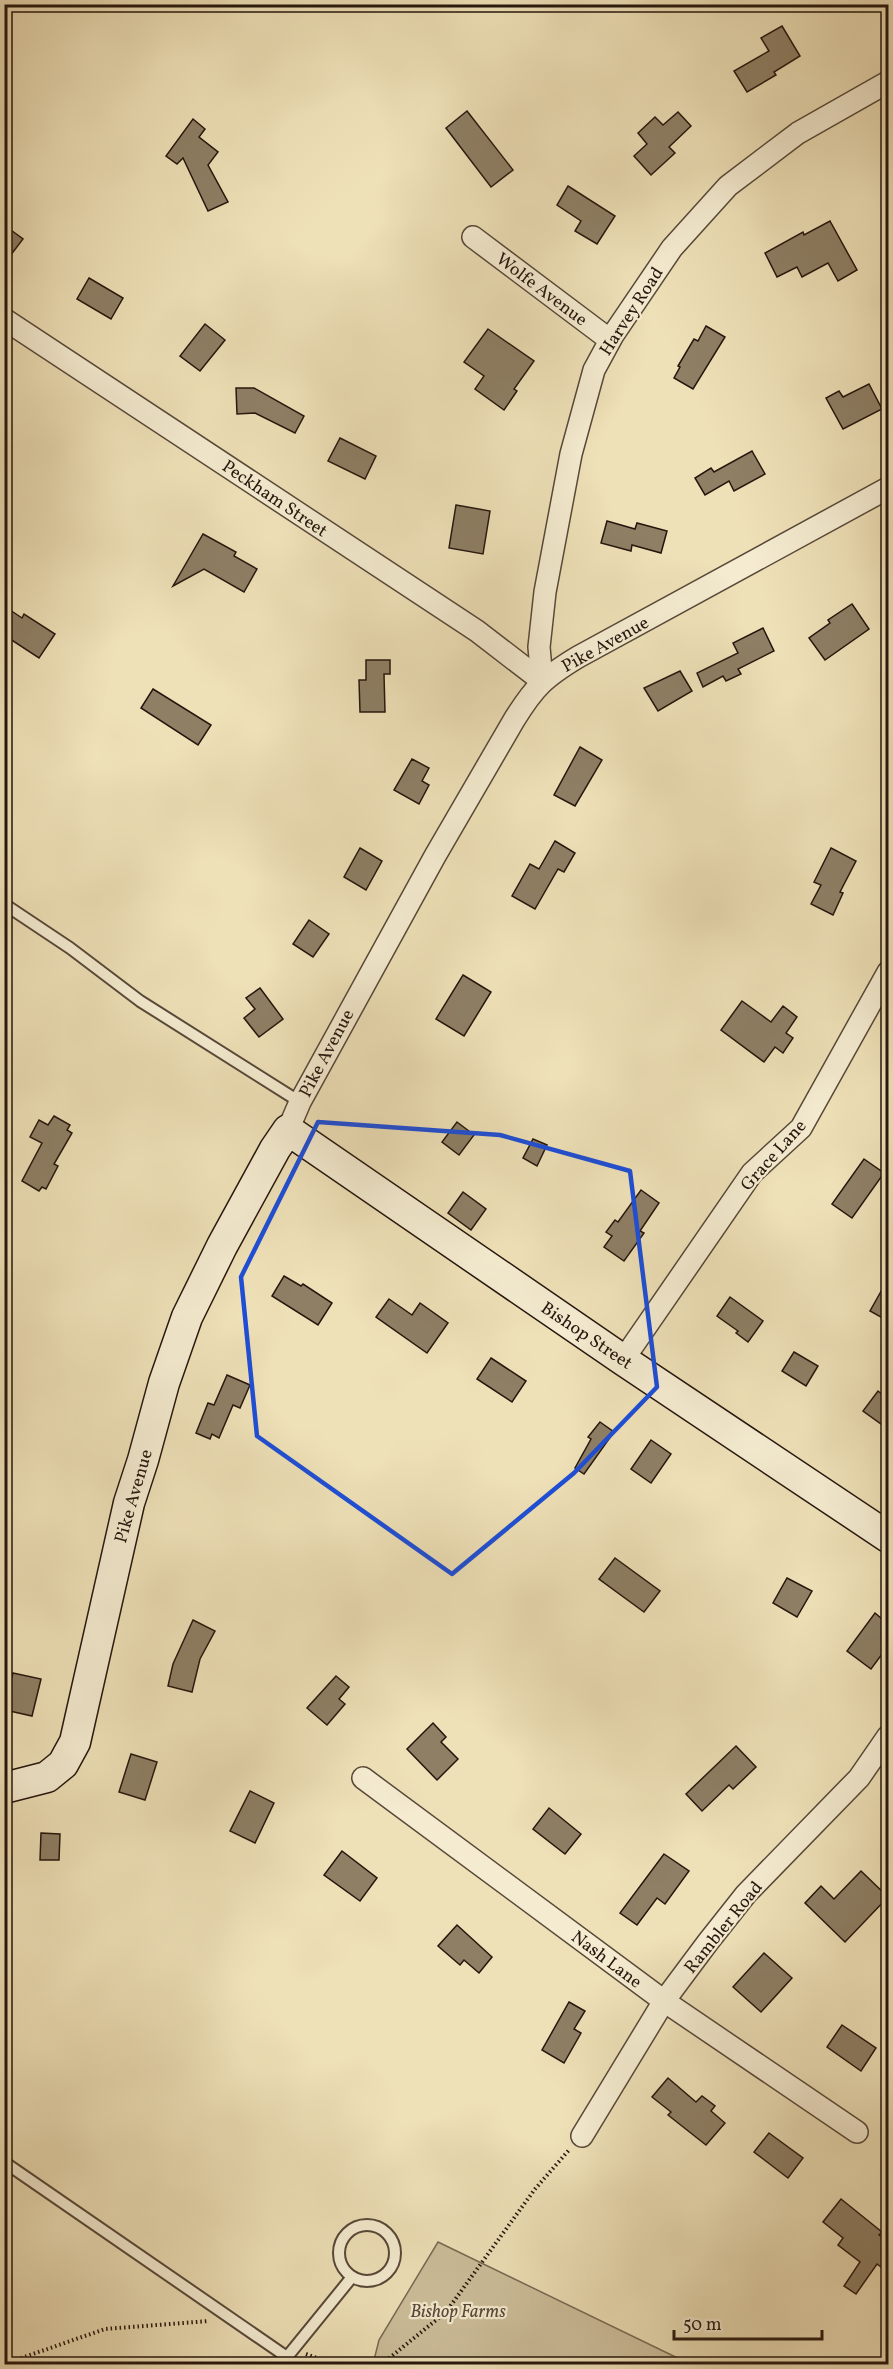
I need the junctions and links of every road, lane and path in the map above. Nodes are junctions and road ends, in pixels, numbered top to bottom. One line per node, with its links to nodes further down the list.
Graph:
1 (888, 82): 4 (street, Harvey Road)
2 (473, 237): 4 (street, Wolfe Avenue)
3 (4, 319): 6 (street, Peckham Street)
4 (610, 340): 6 (street, Harvey Road)
5 (888, 488): 6 (street, Pike Avenue)
6 (542, 681): 9 (street, Pike Avenue)
7 (4, 904): 9 (lane)
8 (888, 972): 11 (street, Grace Lane)
9 (300, 1102): 10 (street, Pike Avenue)
10 (288, 1130): 11 (street, Bishop Street); 15 (street, Pike Avenue)
11 (623, 1360): 12 (street, Bishop Street)
12 (888, 1537)
13 (888, 1736): 16 (street, Rambler Road)
14 (363, 1778): 16 (street, Nash Lane)
15 (4, 1788)
16 (664, 2001): 17 (street, Nash Lane); 18 (street, Rambler Road)
17 (857, 2132)
18 (582, 2136): 25 (path)
19 (4, 2162): 21 (lane)
20 (352, 2277): 20 (lane); 22 (lane)
21 (252, 2332): 22 (lane); 23 (path)
22 (287, 2357): 24 (path)
23 (4, 2364)
24 (333, 2364)
25 (382, 2364)

